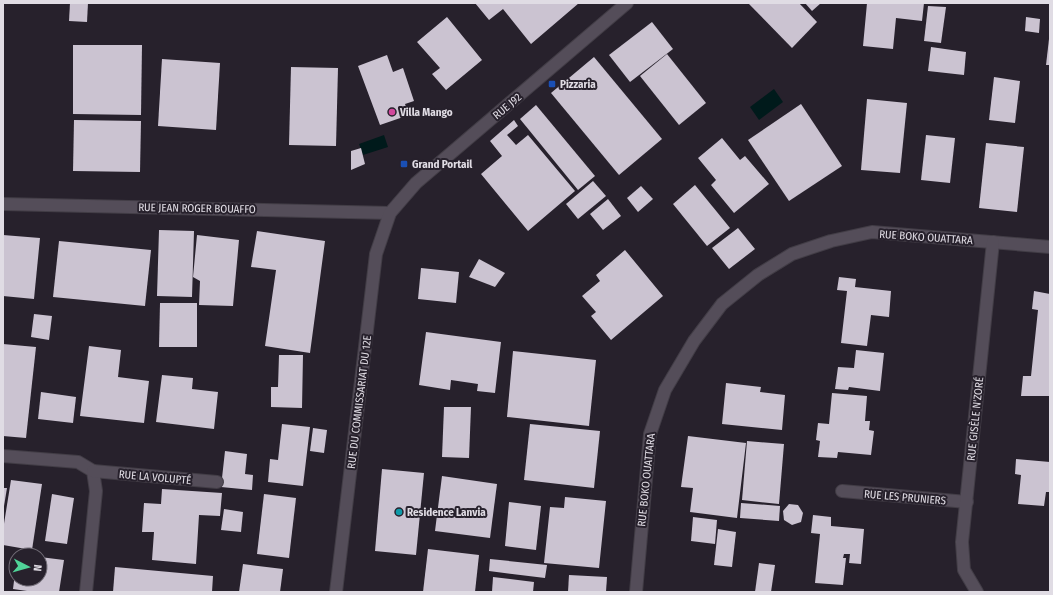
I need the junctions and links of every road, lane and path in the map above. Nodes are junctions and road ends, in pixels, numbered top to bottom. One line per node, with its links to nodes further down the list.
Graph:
1 (627, 3): 3 (street, RUE J92)
2 (3, 204): 3 (street, RUE JEAN ROGER BOUAFFO)
3 (390, 213): 12 (street, RUE DU COMMISSARIAT DU 12E)
4 (993, 242): 5 (street, RUE BOKO OUATTARA); 10 (street, RUE GISÈLE N'ZORÉ); 13 (street, RUE BOKO OUATTARA)
5 (1050, 247)
6 (3, 456): 7 (street)
7 (93, 471): 8 (street, RUE LA VOLUPTÉ); 11 (street)
8 (217, 482)
9 (842, 491): 10 (street, RUE LES PRUNIERS)
10 (967, 502): 14 (street, RUE GISÈLE N'ZORÉ)
11 (86, 592)
12 (336, 592)
13 (636, 592)
14 (977, 592)

